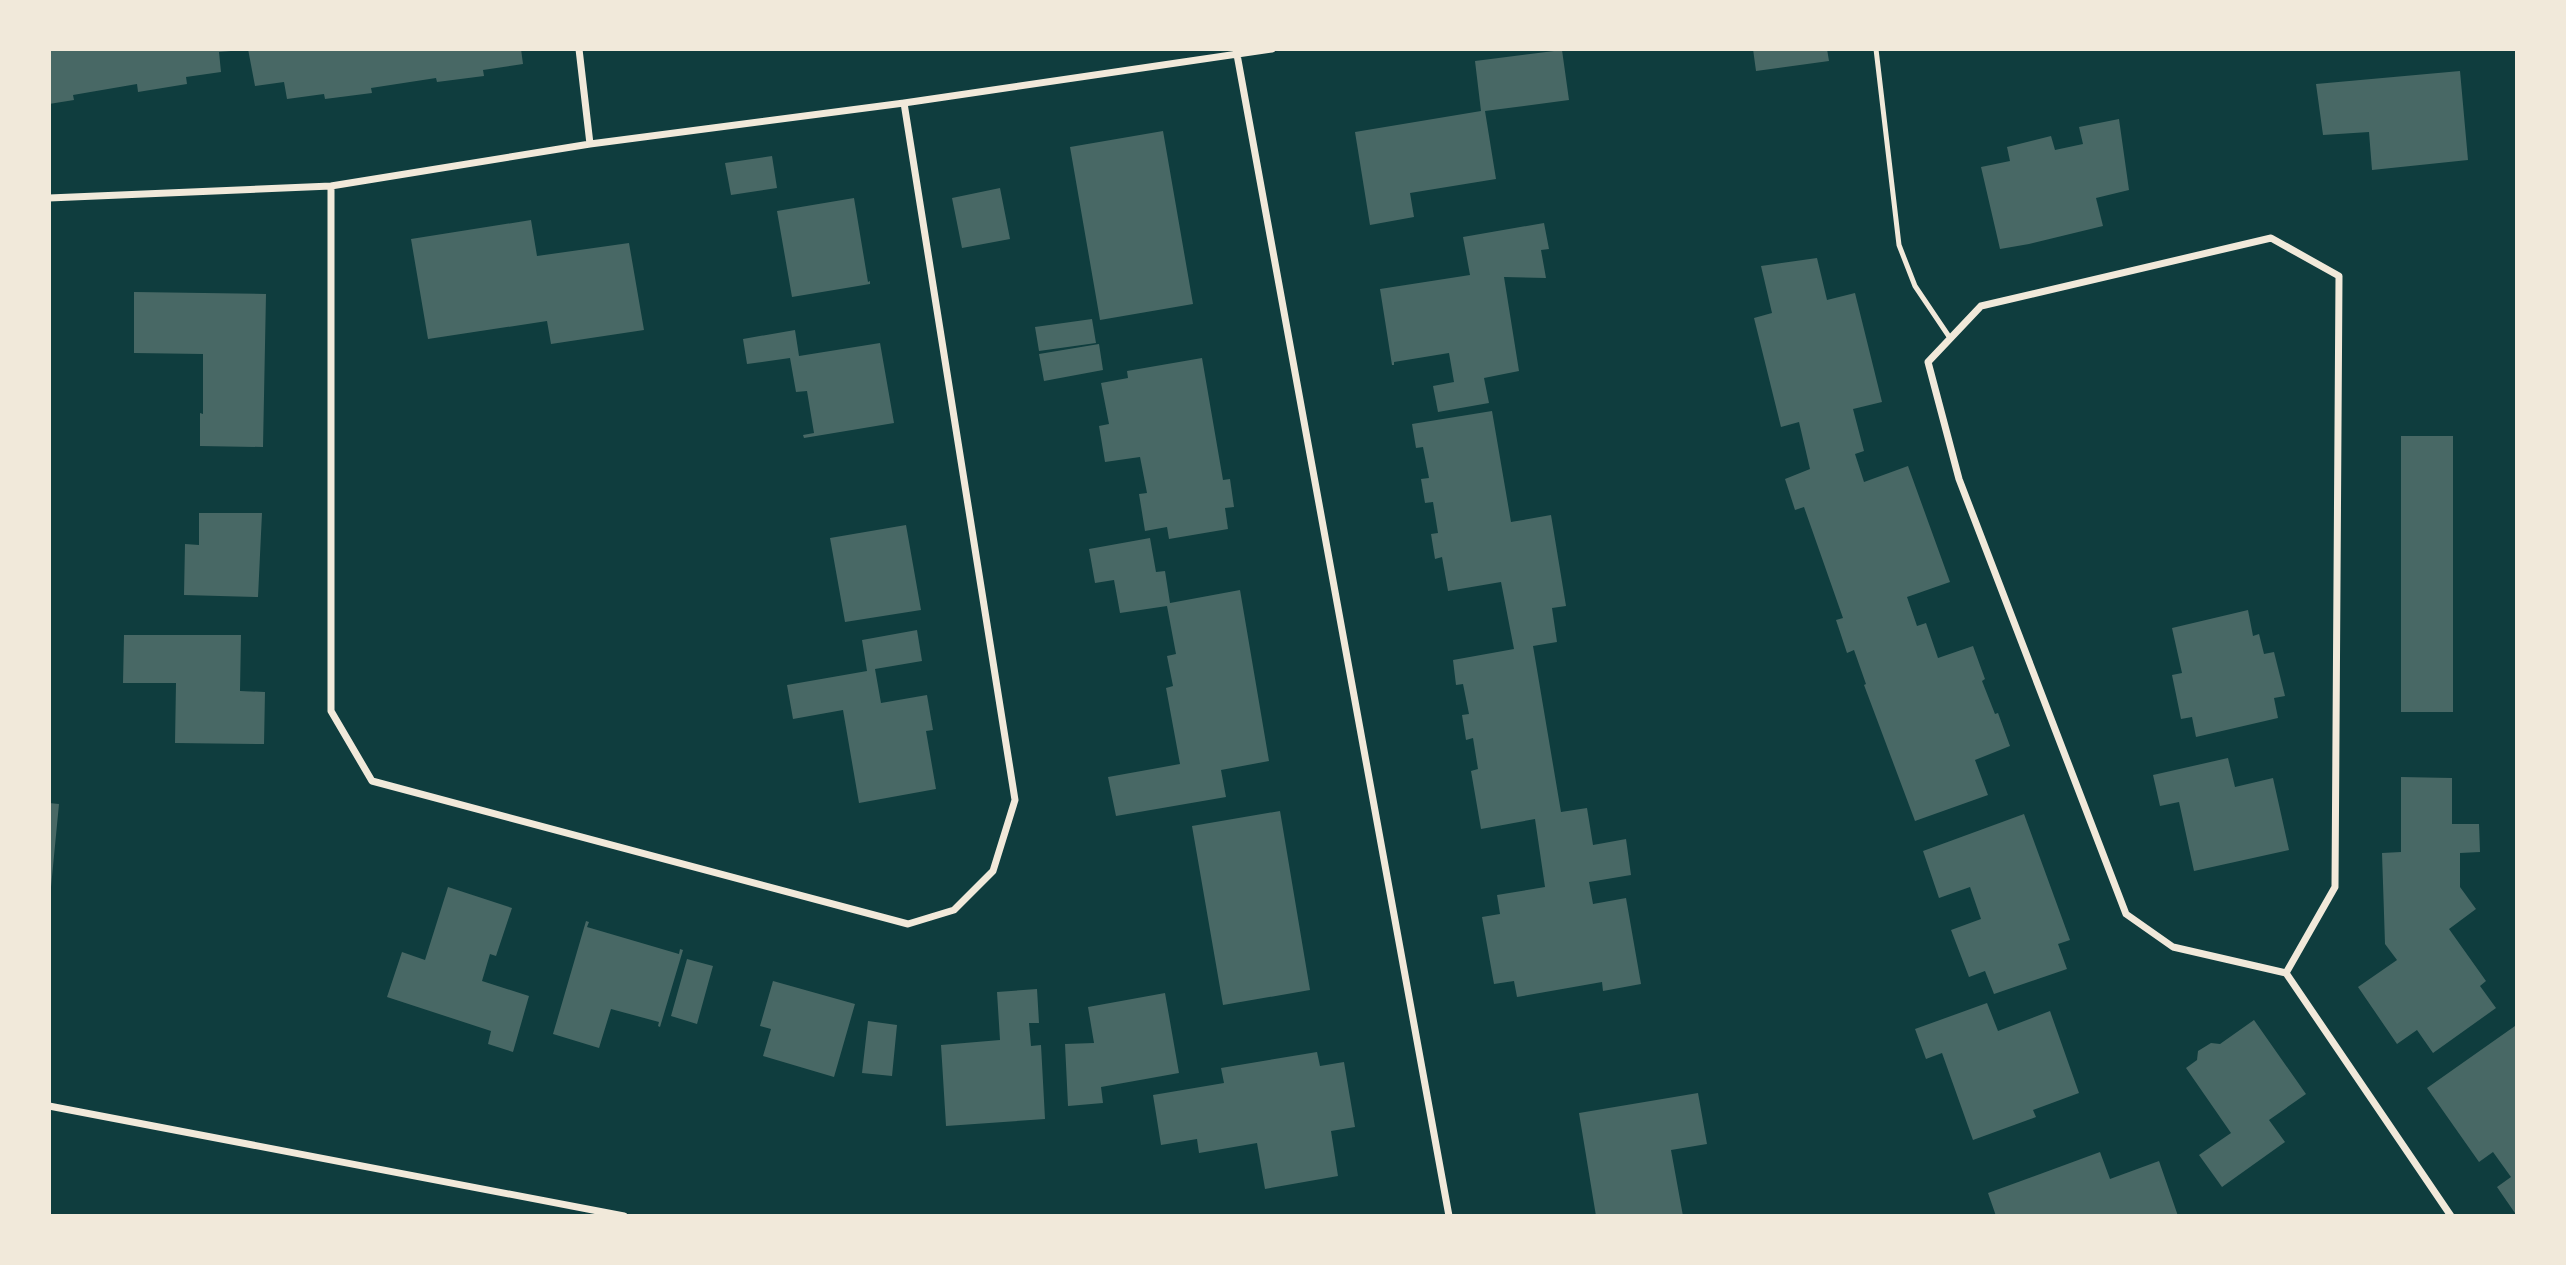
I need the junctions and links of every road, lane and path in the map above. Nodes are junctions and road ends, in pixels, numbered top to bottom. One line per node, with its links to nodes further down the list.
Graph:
1 (579, 49): 6 (street)
2 (1272, 49): 4 (street)
3 (1876, 49): 9 (lane)
4 (1237, 52): 5 (street); 13 (street)
5 (904, 103): 6 (street); 7 (street)
6 (590, 144): 7 (street)
7 (331, 186): 8 (street)
8 (49, 198)
9 (1950, 338): 10 (street); 10 (street)
10 (2286, 973): 14 (street)
11 (49, 1105): 12 (street)
12 (624, 1216)
13 (1449, 1216)
14 (2451, 1216)

